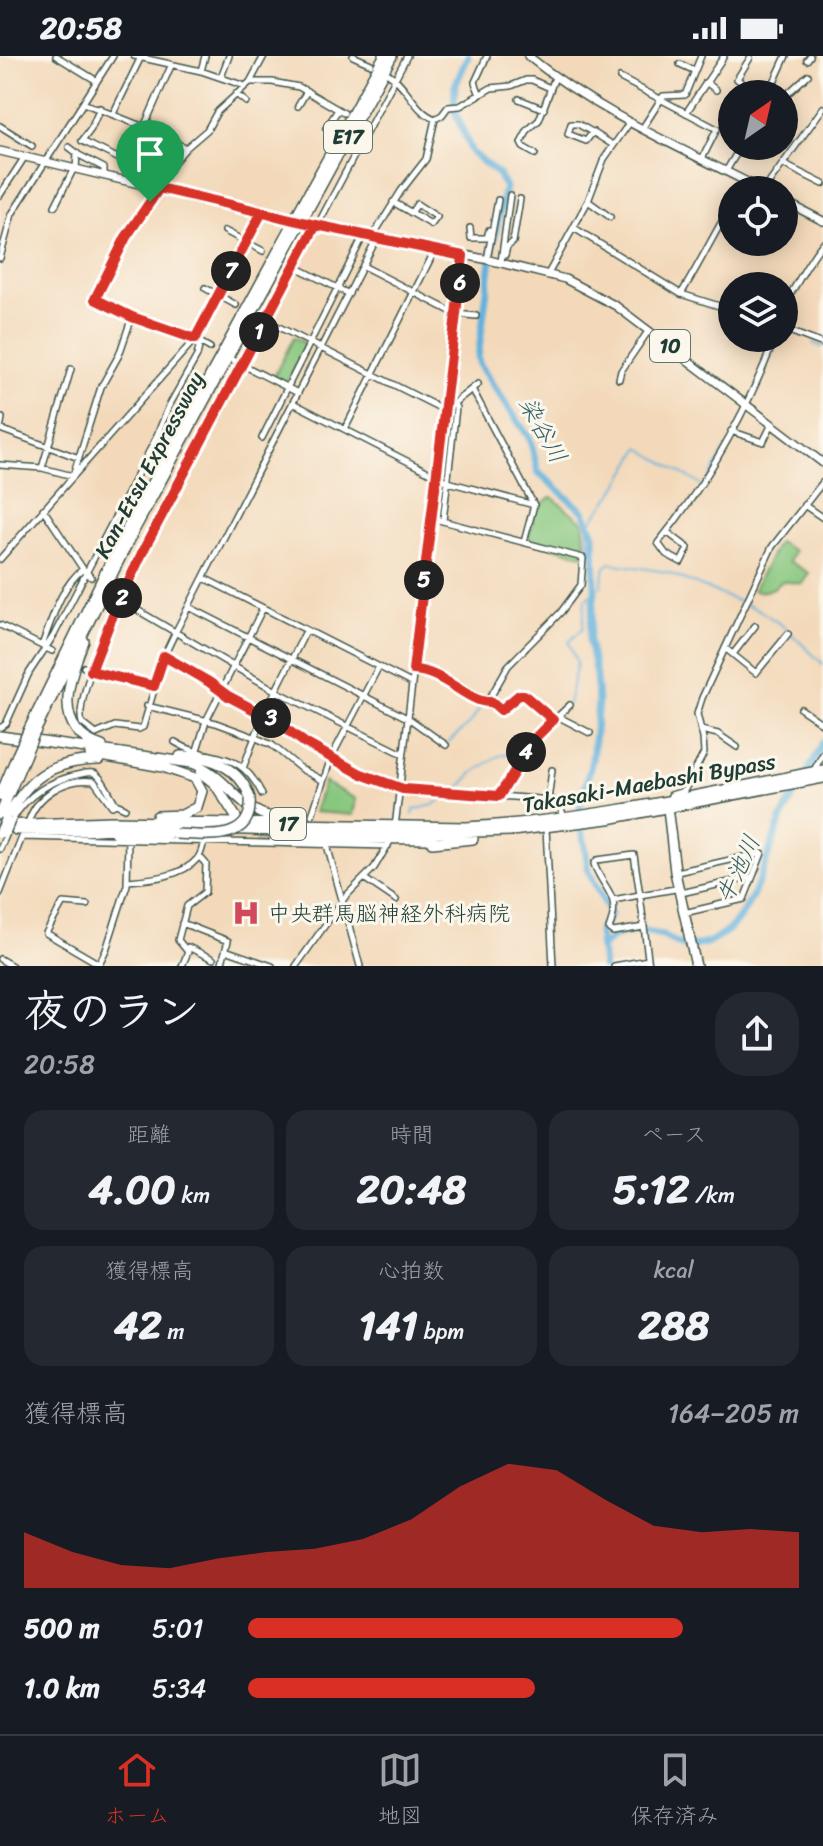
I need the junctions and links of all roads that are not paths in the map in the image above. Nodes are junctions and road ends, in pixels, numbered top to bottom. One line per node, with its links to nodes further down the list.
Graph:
1 (56, 56): 29 (street)
2 (113, 56): 29 (street)
3 (205, 56): 21 (street)
4 (229, 56): 24 (street)
5 (264, 56): 31 (street)
6 (353, 56): 17 (street)
7 (384, 56): 86 (highway, Kan-Etsu Expressway / E17)
8 (392, 56): 86 (highway, Kan-Etsu Expressway / E17)
9 (407, 56): 23 (street)
10 (487, 56): 37 (street)
11 (528, 56): 25 (main road)
12 (701, 56): 20 (street)
13 (724, 56): 30 (street)
14 (786, 56): 28 (street)
15 (137, 57): 19 (street); 47 (street)
16 (750, 58): 27 (street)
17 (368, 61)
18 (680, 64): 20 (street)
19 (171, 66): 21 (street); 51 (street)
20 (693, 70): 39 (street)
21 (201, 71): 24 (street)
22 (808, 75): 32 (street)
23 (392, 76): 48 (street); 89 (street)
24 (221, 77): 31 (street)
25 (555, 77): 33 (street); 50 (main road)
26 (620, 78): 39 (street)
27 (738, 80)
28 (775, 80)
29 (97, 81): 41 (street)
30 (706, 82): 34 (street); 46 (street)
31 (247, 84): 35 (street); 36 (street)
32 (798, 84)
33 (550, 88): 37 (street); 45 (street)
34 (716, 90)
35 (307, 91): 42 (street); 52 (street)
36 (236, 94): 40 (street); 60 (street)
37 (480, 95): 48 (street)
38 (519, 99): 45 (street)
39 (661, 100): 46 (street); 55 (street)
40 (246, 102)
41 (83, 103): 43 (street); 67 (street)
42 (298, 106)
43 (100, 108): 47 (street); 57 (street)
44 (823, 108): 49 (street)
45 (544, 109): 63 (street)
46 (686, 113): 65 (street)
47 (113, 114): 51 (street)
48 (435, 119): 81 (street)
49 (813, 121): 53 (street); 68 (street)
50 (630, 122): 55 (main road); 58 (street)
51 (144, 127): 57 (street); 60 (street)
52 (326, 128)
53 (823, 128)
54 (1, 129): 59 (street)
55 (642, 129): 65 (main road)
56 (593, 132): 56 (street); 58 (street)
57 (82, 141): 61 (street)
58 (613, 145): 80 (street)
59 (32, 146)
60 (186, 148): 75 (street)
61 (73, 150): 69 (street); 73 (street)
62 (0, 151): 64 (main road, 10)
63 (535, 154)
64 (24, 158): 67 (main road, 10); 76 (street)
65 (702, 159): 70 (main road)
66 (733, 160): 70 (street)
67 (45, 163): 69 (main road, 10); 100 (street)
68 (783, 164): 72 (street); 74 (street)
69 (74, 170): 73 (main road, 10); 82 (street)
70 (726, 171): 71 (main road)
71 (736, 176)
72 (774, 176)
73 (104, 177): 75 (main road, 10)
74 (823, 184)
75 (159, 188): 84 (main road, 10); 122 (street)
76 (0, 195)
77 (510, 195): 107 (street)
78 (520, 199): 107 (street)
79 (498, 200): 106 (street)
80 (588, 201): 87 (street); 93 (street)
81 (393, 202): 85 (street); 96 (street)
82 (55, 206)
83 (798, 208): 88 (main road)
84 (262, 212): 89 (main road, 10); 98 (street)
85 (411, 213): 85 (street)
86 (300, 217): 91 (highway, Kan-Etsu Expressway / E17, bridge)
87 (610, 217)
88 (823, 221)
89 (316, 225): 96 (main road, 10); 108 (street)
90 (490, 226): 97 (street)
91 (295, 227): 171 (highway, Kan-Etsu Expressway / E17); 213 (highway, Kan-Etsu Expressway / E17)
92 (470, 228): 97 (street)
93 (574, 228): 110 (street); 116 (street)
94 (718, 228): 116 (street)
95 (225, 231): 98 (street)
96 (371, 237): 101 (main road, 10); 109 (street); 113 (street)
97 (479, 239): 105 (street)
98 (246, 241): 102 (street); 117 (street)
99 (823, 243): 111 (street)
100 (2, 250): 104 (street)
101 (435, 250): 103 (main road, 10); 114 (street)
102 (263, 251)
103 (463, 256): 105 (main road, 10); 120 (street)
104 (0, 258)
105 (476, 258): 106 (main road, 10)
106 (488, 260): 107 (main road, 10)
107 (501, 264): 110 (main road, 10)
108 (293, 265): 113 (street); 123 (street)
109 (363, 266): 114 (street); 115 (street)
110 (548, 274): 124 (main road, 10)
111 (798, 281)
112 (205, 288): 117 (street)
113 (338, 289): 115 (street); 127 (street)
114 (414, 293): 120 (street); 135 (street)
115 (349, 294): 130 (street)
116 (681, 294): 119 (street)
117 (218, 296): 118 (street); 126 (street)
118 (236, 305)
119 (718, 306)
120 (456, 314): 121 (street); 144 (street)
121 (476, 316)
122 (132, 317): 126 (street); 156 (street)
123 (262, 318): 127 (street); 133 (street)
124 (649, 330): 136 (street); 143 (main road, 10)
125 (798, 334): 128 (street)
126 (195, 339): 129 (street); 150 (street); 160 (street)
127 (310, 343): 130 (street); 138 (street)
128 (823, 344)
129 (210, 348)
130 (321, 349): 135 (street); 140 (street)
131 (769, 352): 143 (street)
132 (233, 360): 133 (street)
133 (242, 364): 138 (street); 155 (street)
134 (71, 369): 153 (street)
135 (372, 375): 144 (street); 148 (street)
136 (619, 379)
137 (478, 384): 139 (street)
138 (288, 388): 140 (street); 151 (street)
139 (472, 389): 142 (street); 164 (street)
140 (298, 393): 141 (street)
141 (293, 403): 148 (street); 176 (street)
142 (454, 403): 144 (street); 162 (street)
143 (745, 403): 146 (main road, 10); 149 (street)
144 (444, 410): 161 (street)
145 (0, 418): 147 (street)
146 (772, 424): 149 (street); 157 (main road, 10)
147 (0, 429): 153 (street)
148 (345, 429): 161 (street)
149 (731, 431): 170 (street)
150 (157, 435): 152 (street); 174 (street)
151 (262, 438)
152 (164, 440)
153 (48, 448): 156 (street); 159 (street)
154 (186, 452): 155 (street)
155 (194, 457): 177 (street)
156 (79, 458): 160 (street)
157 (823, 463)
158 (0, 465): 159 (street)
159 (42, 468): 160 (street)
160 (73, 476): 166 (street)
161 (436, 476): 162 (street); 167 (street)
162 (448, 482): 164 (street); 169 (street)
163 (823, 482): 165 (street)
164 (534, 505): 172 (street)
165 (804, 505): 168 (street); 187 (street)
166 (43, 509): 173 (street); 174 (street)
167 (431, 518): 169 (street); 194 (street)
168 (823, 518)
169 (443, 521): 172 (street)
170 (667, 532): 170 (street)
171 (129, 540): 213 (highway, Kan-Etsu Expressway / E17); 223 (highway)
172 (524, 542): 201 (street)
173 (0, 559)
174 (84, 570): 175 (street); 186 (street); 186 (street)
175 (91, 577)
176 (204, 578): 178 (street); 179 (street)
177 (118, 598): 183 (street); 195 (street)
178 (189, 607): 183 (street); 185 (street)
179 (263, 608): 182 (street); 185 (street)
180 (0, 625): 186 (street)
181 (755, 626): 188 (street)
182 (306, 631): 190 (street); 193 (street)
183 (175, 633): 189 (street); 192 (street)
184 (788, 634): 188 (street)
185 (248, 638): 190 (street); 192 (street)
186 (47, 648): 212 (street)
187 (725, 648): 188 (street); 211 (street)
188 (733, 654)
189 (164, 656): 197 (street); 198 (street)
190 (291, 660): 199 (street); 200 (street)
191 (84, 667): 195 (street)
192 (233, 667): 198 (street); 199 (street)
193 (378, 668): 196 (street); 200 (street)
194 (413, 670): 196 (street); 201 (street)
195 (91, 671): 197 (street); 203 (street)
196 (411, 683): 206 (street)
197 (154, 686): 203 (street)
198 (221, 691): 205 (street); 208 (street)
199 (276, 691): 205 (street); 210 (street)
200 (362, 697): 206 (street); 210 (street)
201 (487, 703): 207 (street)
202 (570, 705): 207 (street)
203 (147, 706): 208 (street)
204 (801, 709): 209 (street)
205 (264, 714): 215 (street); 224 (street)
206 (407, 719): 217 (street); 220 (street)
207 (553, 720): 214 (street); 236 (street)
208 (206, 721): 215 (street); 219 (street)
209 (823, 724)
210 (347, 727): 220 (street); 224 (street)
211 (701, 730): 218 (street); 239 (street)
212 (1, 731): 223 (highway)
213 (29, 731): 222 (highway, Kan-Etsu Expressway / E17, bridge)
214 (590, 733)
215 (254, 737): 226 (street); 231 (street)
216 (175, 742): 219 (street)
217 (446, 745)
218 (737, 747)
219 (197, 750): 226 (street)
220 (403, 754): 233 (street)
221 (823, 754): 228 (street)
222 (19, 755): 230 (highway); 235 (highway, Kan-Etsu Expressway / E17); 243 (highway, Kan-Etsu Expressway / E17)
223 (117, 756): 225 (highway); 243 (highway)
224 (331, 758): 231 (street); 233 (street)
225 (164, 763): 242 (highway); 245 (highway); 247 (highway); 249 (highway, bridge)
226 (243, 768): 234 (street)
227 (552, 770): 237 (street)
228 (807, 776): 229 (highway, Takasaki-Maebashi Bypass / 17); 239 (highway, Takasaki-Maebashi Bypass / 17)
229 (823, 778)
230 (0, 779)
231 (322, 780): 241 (street)
232 (62, 782): 238 (street); 238 (street); 243 (street); 246 (street)
233 (399, 788): 236 (street); 251 (street)
234 (262, 794)
235 (0, 796)
236 (499, 796): 237 (street)
237 (548, 800): 244 (street)
238 (116, 804): 240 (street)
239 (668, 806): 244 (highway, Takasaki-Maebashi Bypass / 17); 260 (street)
240 (125, 808)
241 (312, 815)
242 (236, 817)
243 (5, 820): 246 (highway, Takasaki-Maebashi Bypass / 17); 252 (highway, bridge)
244 (577, 820): 248 (highway, Takasaki-Maebashi Bypass / 17); 251 (highway, Takasaki-Maebashi Bypass / 17)
245 (111, 821): 246 (highway, Takasaki-Maebashi Bypass / 17); 247 (highway, Takasaki-Maebashi Bypass / 17)
246 (28, 824)
247 (331, 826): 251 (highway, Takasaki-Maebashi Bypass / 17)
248 (546, 828): 250 (highway, Takasaki-Maebashi Bypass / 17); 286 (street)
249 (83, 831): 251 (highway, Takasaki-Maebashi Bypass / 17); 252 (highway, Takasaki-Maebashi Bypass / 17)
250 (512, 831): 251 (highway, Takasaki-Maebashi Bypass / 17); 251 (highway)
251 (394, 834): 254 (highway); 257 (street); 262 (street)
252 (1, 835): 253 (highway); 258 (street)
253 (20, 837): 255 (street); 265 (street)
254 (274, 838)
255 (128, 839): 256 (street); 263 (street)
256 (204, 840): 257 (street); 259 (street)
257 (327, 845): 269 (street)
258 (0, 849)
259 (199, 856): 263 (street); 272 (street)
260 (675, 872): 261 (street); 264 (street)
261 (753, 877): 264 (street); 271 (street)
262 (365, 879): 267 (street); 269 (street)
263 (127, 881): 279 (street)
264 (679, 890): 266 (street); 271 (street)
265 (0, 893)
266 (640, 895): 268 (street); 268 (street); 273 (street)
267 (396, 900)
268 (613, 900): 273 (street)
269 (342, 903): 284 (street); 285 (street)
270 (87, 905): 279 (street)
271 (683, 913): 288 (street)
272 (182, 923): 274 (street); 275 (street)
273 (644, 928): 278 (street)
274 (187, 947): 277 (street); 281 (street)
275 (228, 951): 282 (street); 283 (street)
276 (0, 959): 280 (street)
277 (213, 959)
278 (648, 963): 287 (street)
279 (99, 965)
280 (12, 966)
281 (182, 966)
282 (221, 966)
283 (272, 966)
284 (296, 966)
285 (360, 966)
286 (553, 966)
287 (614, 966)
288 (696, 966)

